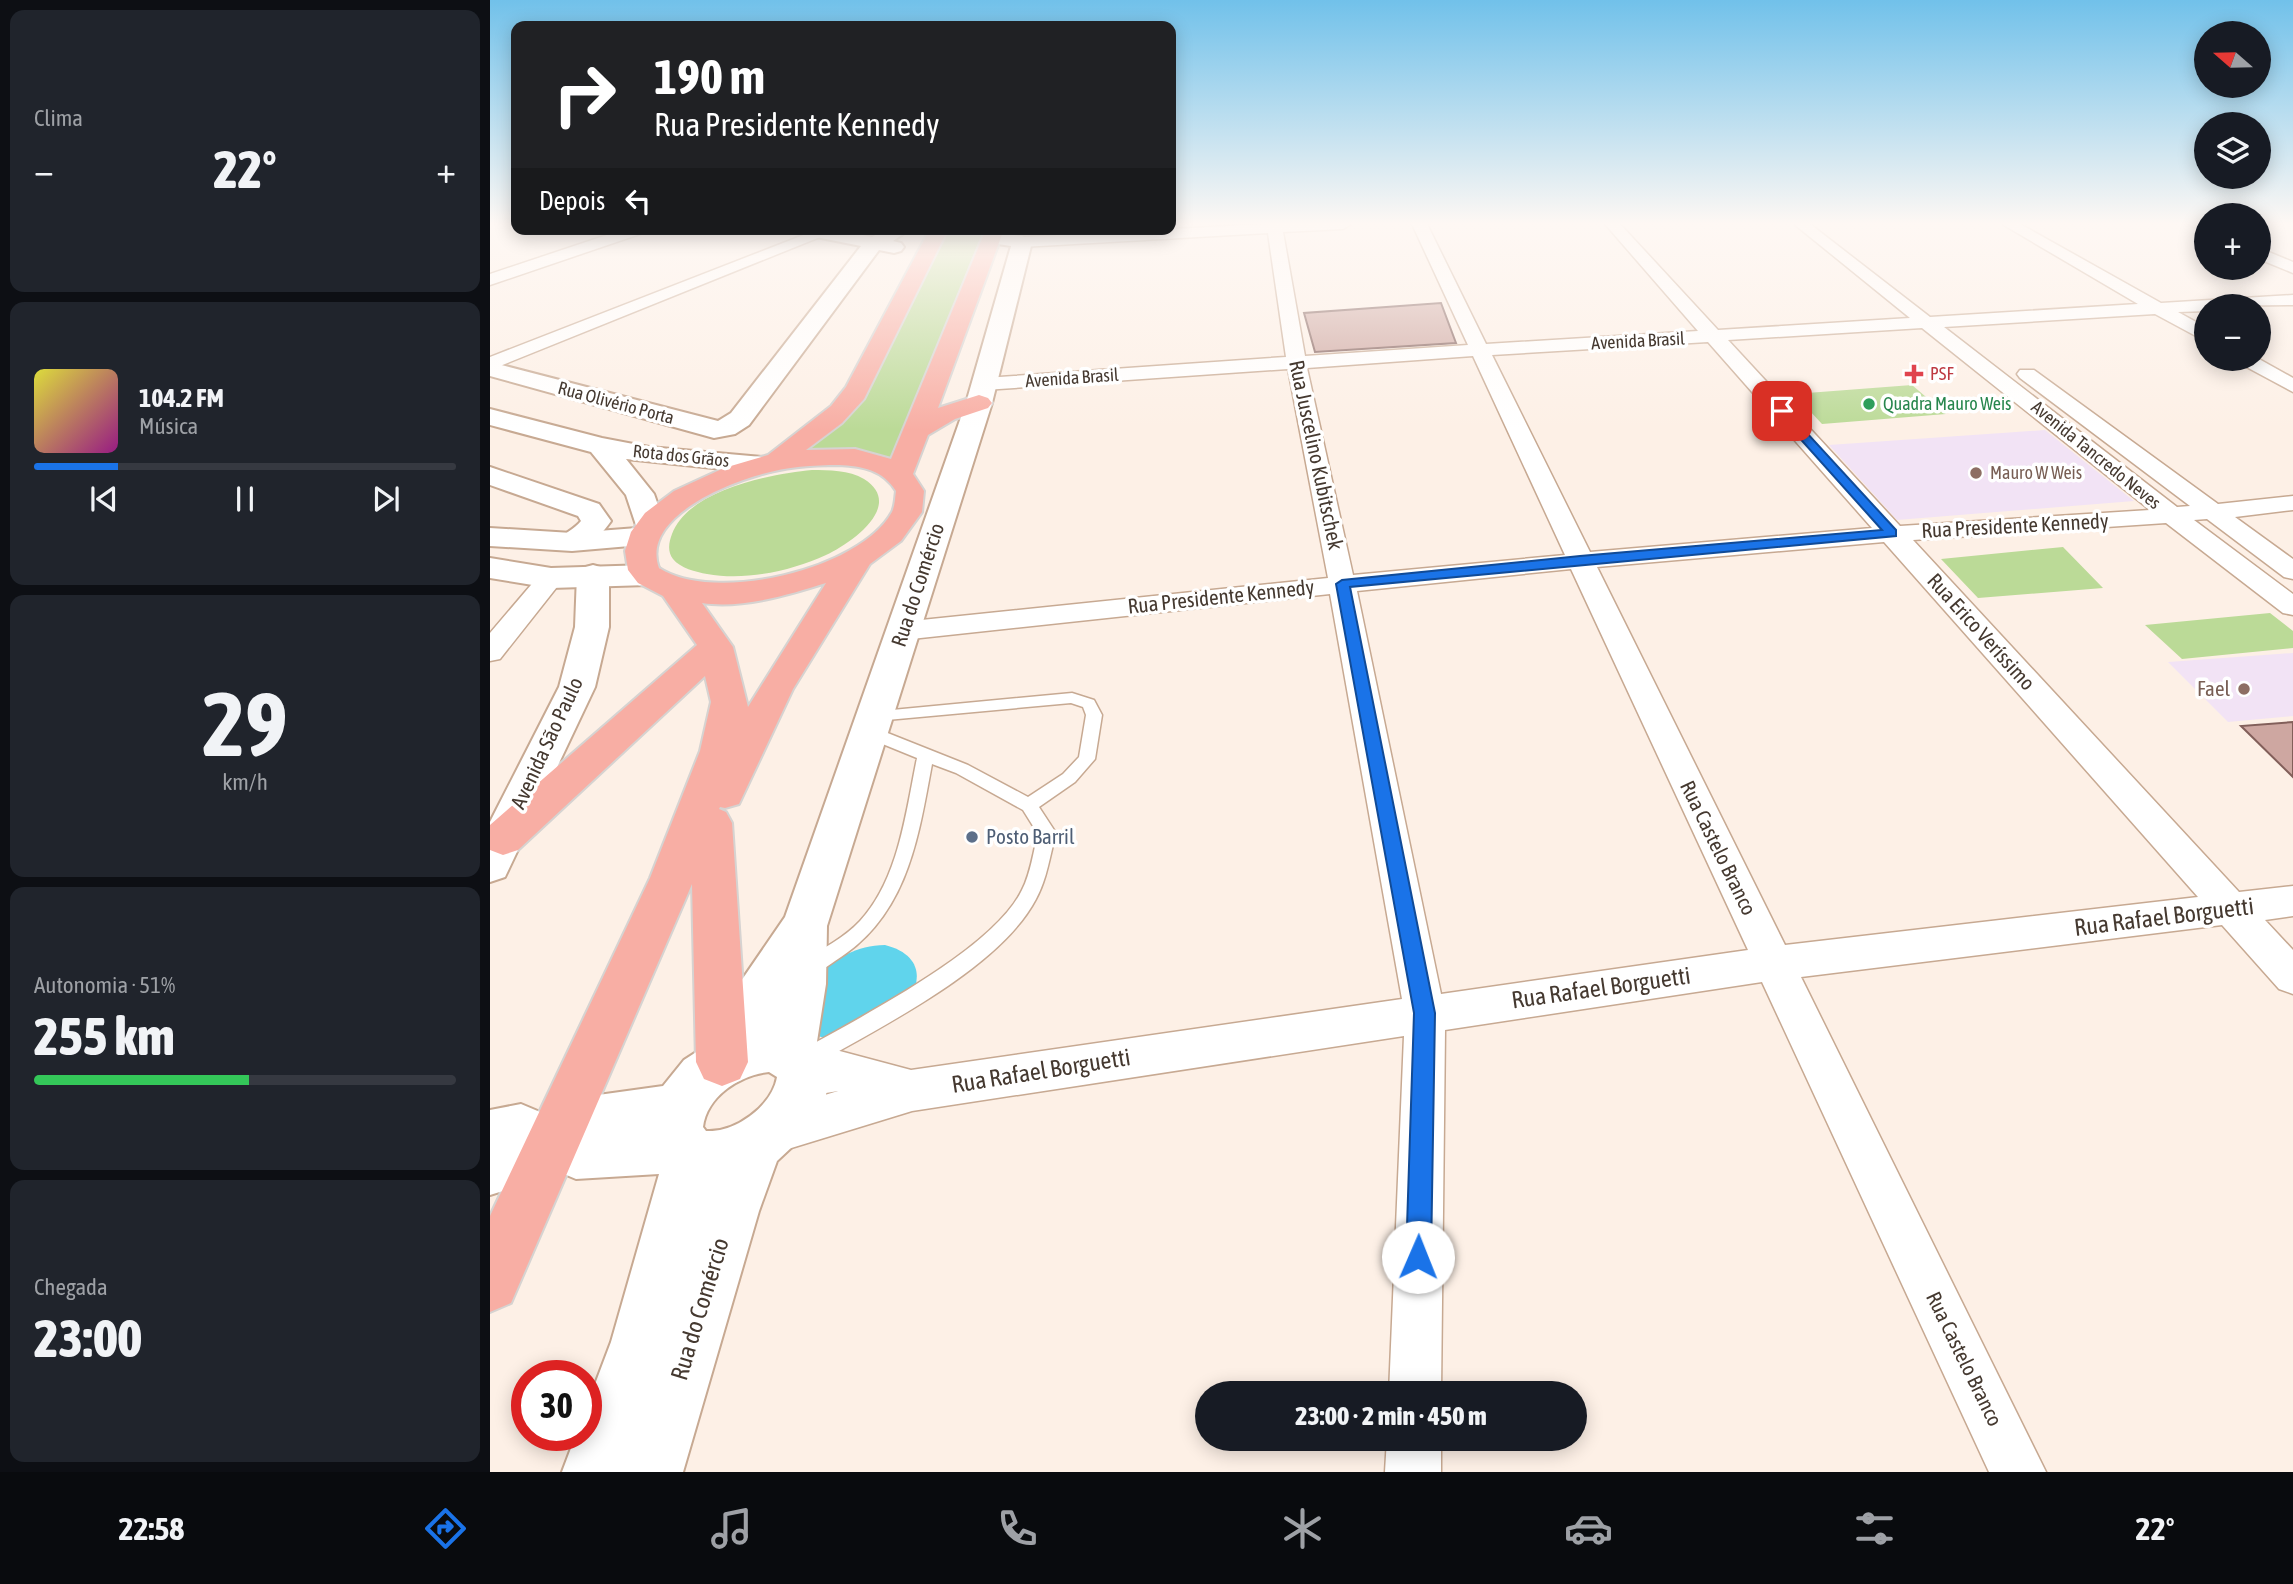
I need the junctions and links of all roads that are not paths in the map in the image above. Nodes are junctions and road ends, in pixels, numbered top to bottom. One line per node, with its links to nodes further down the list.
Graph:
1 (674, 293): 23 (street)
2 (841, 293): 23 (street, Rua Olivério Porta)
3 (906, 293): 31 (highway)
4 (978, 293): 29 (highway)
5 (995, 293): 27 (street, Rua do Comércio)
6 (1285, 293): 24 (street, Rua Juscelino Kubitschek)
7 (1452, 293): 21 (street, Rua Castelo Branco)
8 (1674, 293): 20 (street, Rua Erico Veríssimo)
9 (1901, 293): 19 (street, Avenida Tancredo Neves)
10 (1910, 293): 19 (street, Avenida Tancredo Neves)
11 (2130, 293): 13 (street)
12 (2293, 300): 13 (street, Avenida Brasil)
13 (2159, 309): 17 (street); 19 (street, Avenida Brasil)
14 (2293, 314): 15 (street)
15 (2271, 315)
16 (2194, 320): 17 (street, Avenida Brasil)
17 (2180, 321): 18 (street); 19 (street, Avenida Brasil)
18 (2194, 329)
19 (1959, 332): 20 (street, Avenida Brasil); 36 (street, Avenida Tancredo Neves)
20 (1721, 344): 21 (street, Avenida Brasil); 38 (street, Rua Erico Veríssimo)
21 (1483, 357): 24 (street, Avenida Brasil); 42 (street, Rua Castelo Branco)
22 (2007, 359): 35 (street, Avenida Tancredo Neves)
23 (490, 366)
24 (1297, 370): 27 (street, Avenida Brasil); 48 (street, Rua Juscelino Kubitschek)
25 (2267, 371): 26 (street)
26 (2293, 386)
27 (981, 393): 29 (highway); 50 (street, Rua do Comércio)
28 (492, 418): 30 (street, Rota dos Grãos)
29 (917, 430): 32 (highway)
30 (601, 446): 31 (street, Rota dos Grãos); 37 (street, Rota dos Grãos)
31 (770, 463): 32 (highway); 37 (highway)
32 (899, 474): 41 (highway)
33 (490, 475): 40 (street)
34 (2293, 503): 35 (street, Rua Presidente Kennedy)
35 (2214, 513): 36 (street, Rua Presidente Kennedy); 44 (street, Avenida Tancredo Neves)
36 (2174, 517): 38 (street, Rua Presidente Kennedy); 49 (street, Avenida Tancredo Neves)
37 (646, 531): 40 (street); 47 (highway)
38 (1892, 533): 42 (street, Rua Presidente Kennedy); 60 (street, Rua Erico Veríssimo)
39 (490, 537): 40 (street)
40 (572, 542)
41 (858, 558): 47 (highway); 56 (highway)
42 (1580, 560): 48 (street, Rua Presidente Kennedy); 62 (street, Rua Castelo Branco)
43 (490, 568): 46 (street)
44 (2293, 571)
45 (593, 575): 46 (street); 47 (street); 57 (street, Avenida São Paulo)
46 (551, 578): 52 (street)
47 (661, 582): 51 (highway)
48 (1342, 584): 50 (street, Rua Presidente Kennedy); 64 (street, Rua Juscelino Kubitschek)
49 (2293, 607)
50 (902, 631): 53 (street, Rua do Comércio)
51 (716, 647): 57 (highway); 58 (highway)
52 (490, 652)
53 (873, 724): 54 (lane); 55 (lane); 61 (street, Rua do Comércio)
54 (926, 755): 55 (lane); 61 (lane)
55 (1029, 805): 66 (lane)
56 (710, 823): 58 (highway); 65 (highway)
57 (497, 851)
58 (672, 878): 71 (highway)
59 (2293, 901): 60 (street, Rua Rafael Borguetti)
60 (2231, 909): 62 (street, Rua Rafael Borguetti); 63 (street, Rua Erico Veríssimo)
61 (804, 947): 65 (street, Rua do Comércio); 66 (street, Rua do Comércio)
62 (1774, 963): 64 (street, Rua Rafael Borguetti); 77 (street, Rua Castelo Branco)
63 (2293, 977)
64 (1425, 1013): 67 (street, Rua Rafael Borguetti); 72 (street, Rua Juscelino Kubitschek)
65 (730, 1058): 66 (street); 69 (street, Rua do Comércio)
66 (797, 1065): 67 (street, Rua Rafael Borguetti); 70 (street, Rua do Comércio)
67 (912, 1090): 70 (street, Rua Rafael Borguetti)
68 (583, 1137): 69 (street)
69 (684, 1137): 70 (street); 74 (street, Rua do Comércio)
70 (765, 1139): 75 (street, Rua do Comércio)
71 (490, 1282)
72 (1415, 1381)
73 (1414, 1451): 76 (street)
74 (596, 1472)
75 (649, 1472)
76 (1413, 1472)
77 (2018, 1472)

